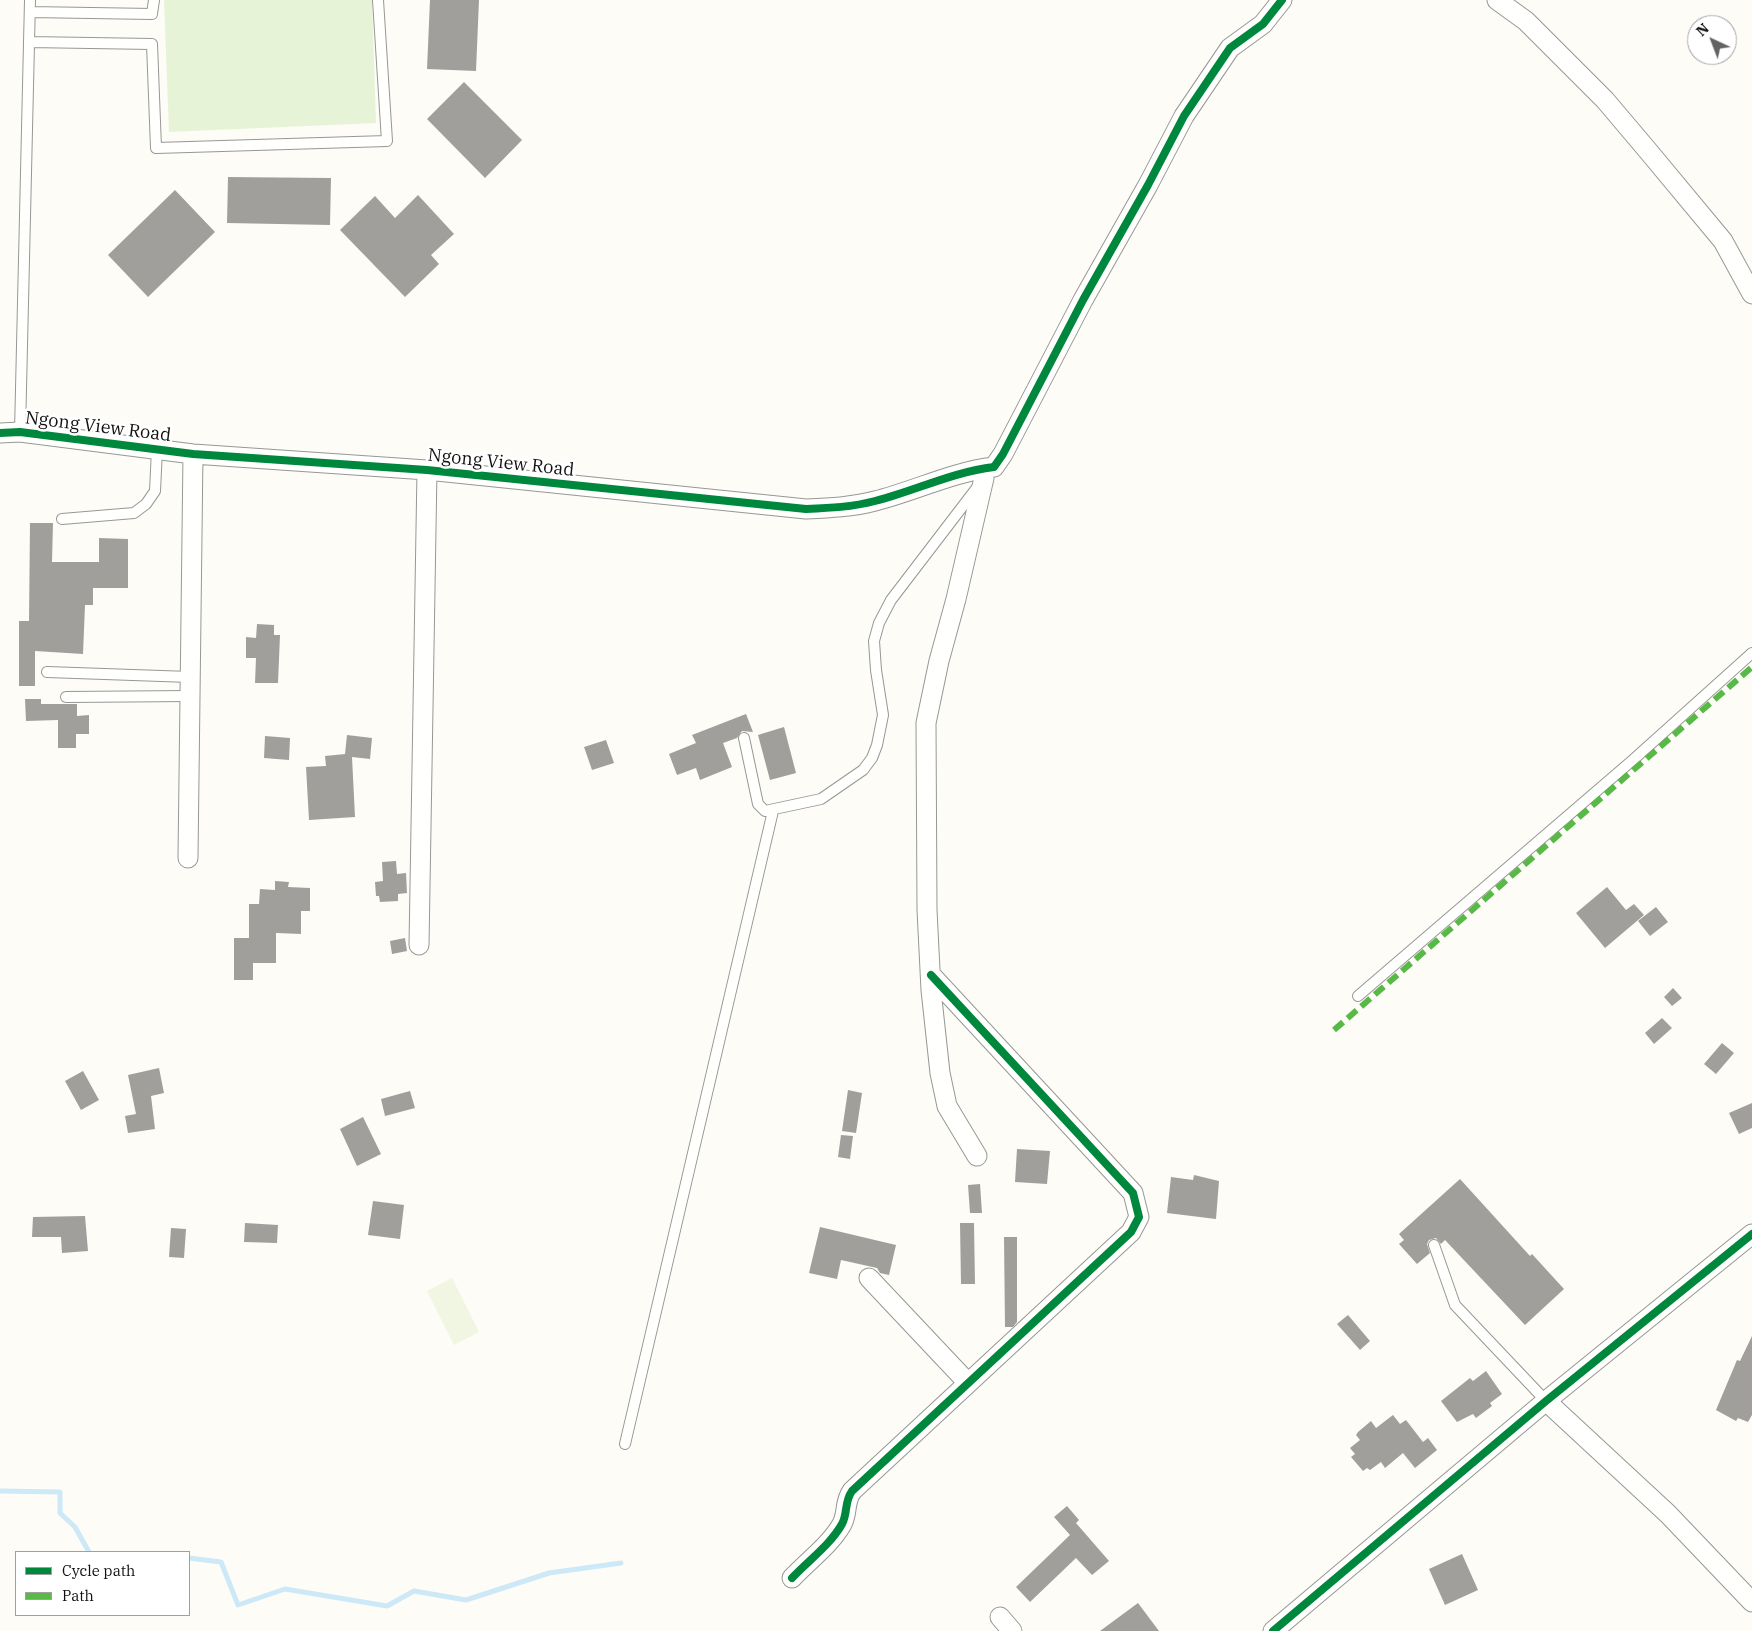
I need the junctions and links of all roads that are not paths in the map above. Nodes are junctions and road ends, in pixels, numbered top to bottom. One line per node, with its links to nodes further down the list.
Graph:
1 (30, 0): 6 (lane)
2 (154, 0): 6 (lane)
3 (378, 0): 7 (lane)
4 (1282, 0): 14 (street)
5 (1497, 0): 8 (street)
6 (30, 12): 7 (lane)
7 (29, 42): 9 (lane)
8 (1752, 294)
9 (20, 432): 10 (street, Ngong View Road); 11 (street, Ngong View Road)
10 (0, 433)
11 (157, 449): 12 (street, Ngong View Road); 15 (lane)
12 (194, 454): 13 (street, Ngong View Road); 18 (street)
13 (427, 470): 14 (street, Ngong View Road); 23 (street)
14 (989, 472): 21 (lane); 24 (street)
15 (62, 520)
16 (1752, 653): 25 (lane)
17 (47, 672): 18 (lane)
18 (190, 686): 19 (lane); 22 (street)
19 (66, 696)
20 (744, 738): 21 (lane)
21 (773, 811): 32 (lane)
22 (188, 858)
23 (419, 945)
24 (930, 976): 26 (street); 30 (street)
25 (1358, 996)
26 (977, 1156)
27 (1752, 1234): 31 (street)
28 (1434, 1245): 31 (lane)
29 (869, 1278): 30 (street)
30 (968, 1383): 33 (street)
31 (1546, 1401): 34 (street); 35 (street)
32 (625, 1444)
33 (792, 1578)
34 (1752, 1602)
35 (1273, 1631)

